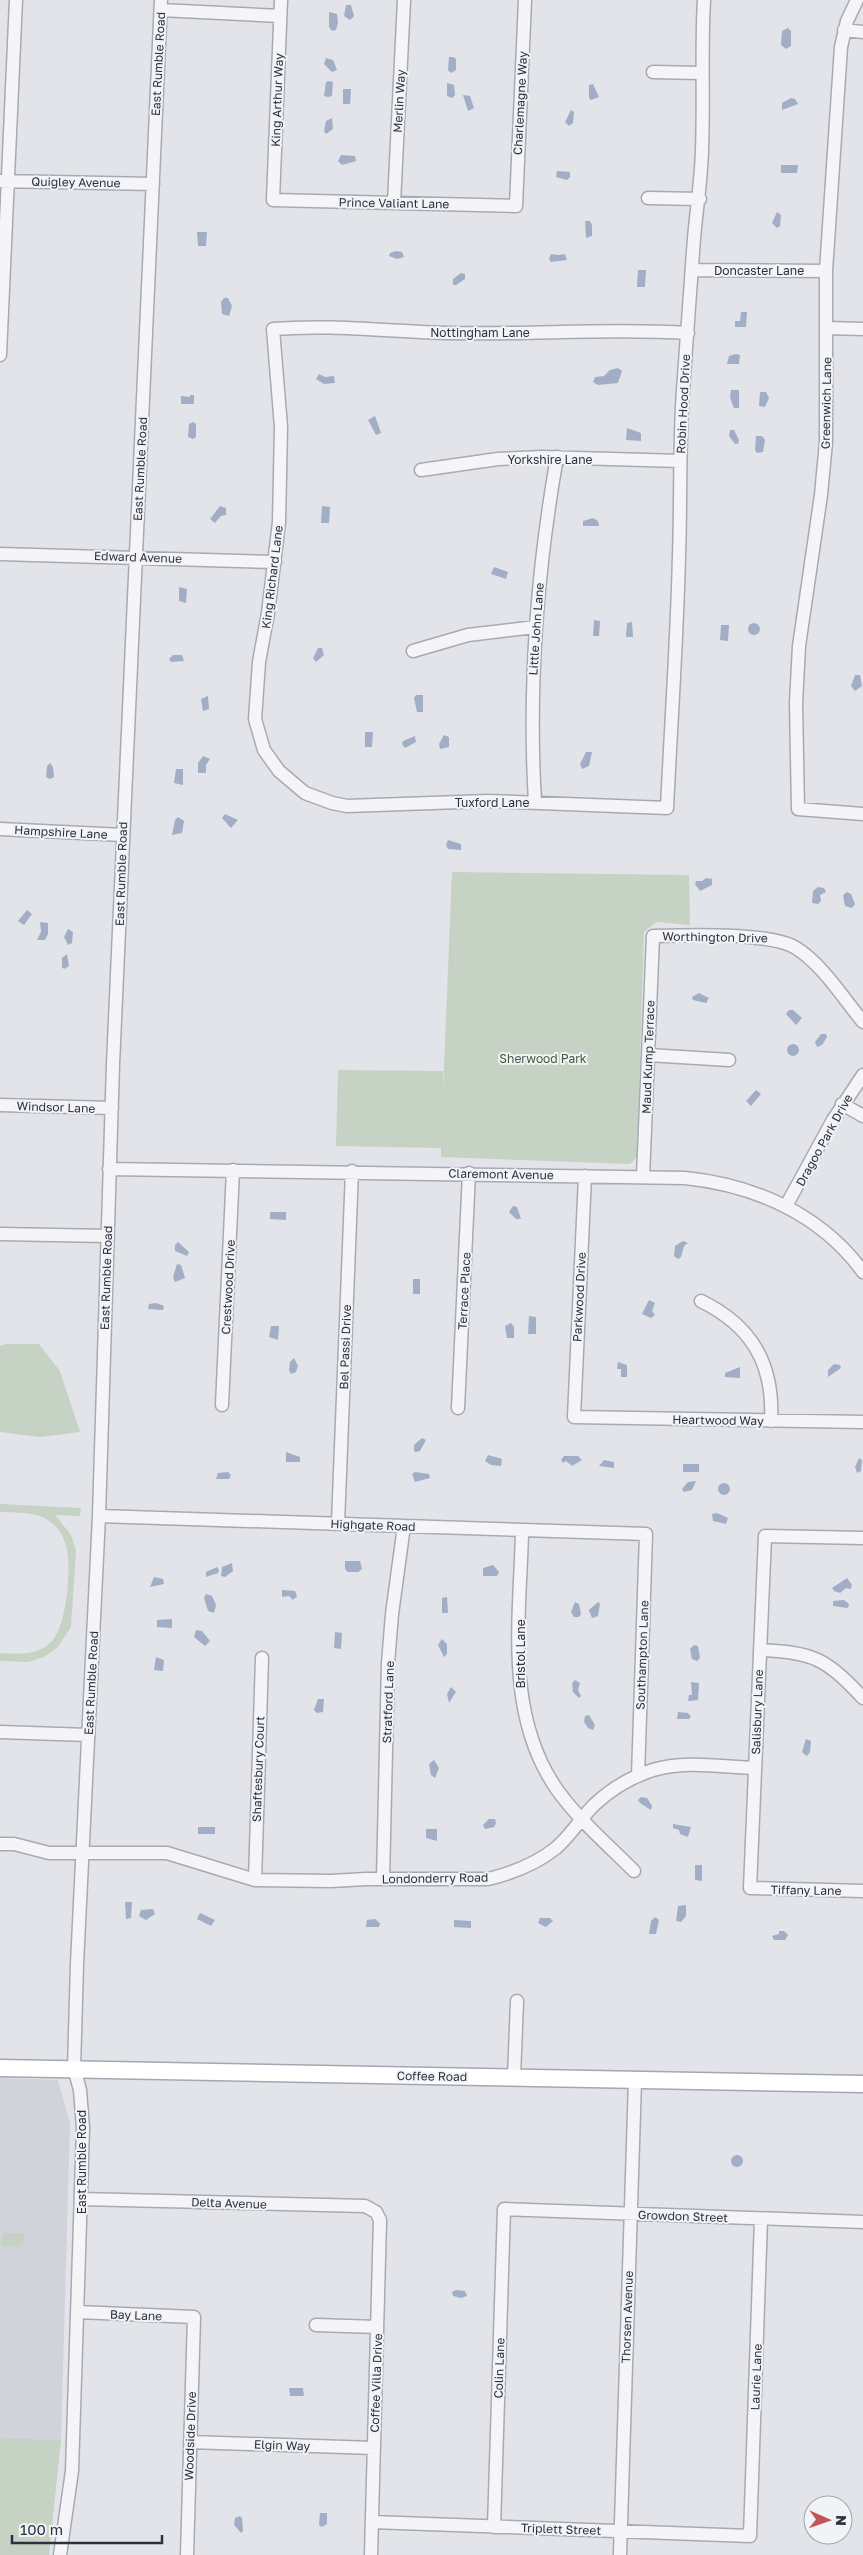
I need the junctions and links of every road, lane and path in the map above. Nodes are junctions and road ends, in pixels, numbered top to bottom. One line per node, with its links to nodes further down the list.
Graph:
1 (16, 0): 13 (street)
2 (281, 0): 8 (street, King Arthur Way)
3 (404, 0): 18 (street, Merlin Way)
4 (525, 0): 19 (street, Charlemagne Way)
5 (704, 0): 12 (street, Robin Hood Drive)
6 (858, 0): 9 (street, Greenwich Lane)
7 (161, 5): 8 (street); 14 (street, East Rumble Road)
8 (280, 16): 17 (street, King Arthur Way)
9 (844, 30): 10 (street); 21 (street, Greenwich Lane)
10 (863, 32)
11 (653, 72): 12 (street)
12 (701, 73): 16 (street, Robin Hood Drive)
13 (4, 181): 14 (street, Quigley Avenue); 26 (street)
14 (153, 184): 31 (street, East Rumble Road)
15 (648, 198): 16 (street)
16 (700, 199): 20 (street, Robin Hood Drive)
17 (273, 200): 18 (street, Prince Valiant Lane)
18 (394, 203): 19 (street, Prince Valiant Lane)
19 (516, 206)
20 (693, 270): 21 (street, Doncaster Lane); 25 (street, Robin Hood Drive)
21 (826, 271): 22 (street, Greenwich Lane)
22 (826, 328): 24 (street); 38 (street, Greenwich Lane)
23 (273, 329): 25 (street, Nottingham Lane); 32 (street, King Richard Lane)
24 (863, 329)
25 (688, 333): 28 (street, Robin Hood Drive)
26 (0, 355)
27 (557, 457): 28 (street, Yorkshire Lane); 29 (street, Yorkshire Lane); 33 (street, Little John Lane)
28 (680, 461): 37 (street, Robin Hood Drive)
29 (421, 470)
30 (0, 554): 31 (street, Edward Avenue)
31 (136, 557): 32 (street, Edward Avenue); 40 (street, East Rumble Road)
32 (275, 562): 35 (street, King Richard Lane)
33 (535, 627): 34 (street); 36 (street, Little John Lane)
34 (413, 651)
35 (317, 798): 36 (street, Tuxford Lane)
36 (535, 802): 37 (street, Tuxford Lane)
37 (667, 808)
38 (863, 814)
39 (0, 829): 40 (street, Hampshire Lane)
40 (123, 835): 48 (street, East Rumble Road)
41 (653, 936): 42 (street, Worthington Drive); 43 (street, Maud Kump Terrace)
42 (863, 1022)
43 (648, 1055): 44 (street); 55 (street, Maud Kump Terrace)
44 (730, 1060)
45 (863, 1075): 46 (street, Dragoo Park Drive)
46 (842, 1104): 49 (street); 56 (street, Dragoo Park Drive)
47 (0, 1105): 48 (street, Windsor Lane)
48 (112, 1108): 50 (street, East Rumble Road)
49 (863, 1116)
50 (109, 1169): 51 (street, Claremont Avenue); 58 (street, East Rumble Road)
51 (233, 1170): 52 (street, Claremont Avenue); 61 (street, Crestwood Drive)
52 (352, 1171): 53 (street, Claremont Avenue); 67 (street, Bel Passi Drive)
53 (469, 1173): 54 (street, Claremont Avenue); 62 (street, Terrace Place)
54 (585, 1176): 55 (street, Claremont Avenue); 63 (street, Parkwood Drive)
55 (643, 1177): 56 (street, Claremont Avenue)
56 (786, 1206): 59 (street, Claremont Avenue)
57 (0, 1234): 58 (street)
58 (106, 1236): 66 (street, East Rumble Road)
59 (863, 1272)
60 (701, 1301): 64 (street)
61 (222, 1405)
62 (458, 1408)
63 (574, 1417): 64 (street, Heartwood Way)
64 (772, 1421): 65 (street, Heartwood Way)
65 (863, 1422)
66 (99, 1516): 67 (street, Highgate Road); 76 (street, East Rumble Road)
67 (338, 1523): 68 (street, Highgate Road)
68 (404, 1526): 69 (street, Highgate Road); 83 (street, Stratford Lane)
69 (522, 1532): 70 (street, Highgate Road); 79 (street, Bristol Lane)
70 (646, 1534): 78 (street, Southampton Lane)
71 (863, 1538): 72 (street, Salisbury Lane)
72 (760, 1650): 74 (street); 77 (street, Salisbury Lane)
73 (262, 1658): 84 (street, Shaftesbury Court)
74 (863, 1698)
75 (0, 1732): 76 (street)
76 (88, 1735): 81 (street, East Rumble Road)
77 (755, 1768): 78 (street, Londonderry Road); 85 (street, Salisbury Lane)
78 (638, 1776): 79 (street, Londonderry Road)
79 (582, 1819): 82 (street, Bristol Lane); 83 (street, Londonderry Road)
80 (0, 1844): 81 (street, Londonderry Road)
81 (81, 1853): 84 (street, Londonderry Road); 89 (street, East Rumble Road)
82 (634, 1871)
83 (383, 1879): 84 (street, Londonderry Road)
84 (254, 1880)
85 (750, 1888): 86 (street, Tiffany Lane)
86 (863, 1891)
87 (517, 2001): 90 (street)
88 (0, 2068): 89 (main road, Coffee Road)
89 (74, 2068): 90 (main road, Coffee Road); 93 (street, East Rumble Road)
90 (514, 2077): 91 (main road, Coffee Road)
91 (635, 2080): 92 (main road, Coffee Road); 96 (street, Thorsen Avenue)
92 (863, 2084)
93 (81, 2199): 95 (street, Delta Avenue); 99 (street, East Rumble Road)
94 (504, 2209): 96 (street, Growdon Street); 106 (street, Colin Lane)
95 (376, 2212): 102 (street, Coffee Villa Drive)
96 (631, 2214): 97 (street, Growdon Street); 107 (street, Thorsen Avenue)
97 (761, 2219): 98 (street, Growdon Street); 108 (street, Laurie Lane)
98 (863, 2222)
99 (78, 2312): 100 (street, Bay Lane); 109 (street, East Rumble Road)
100 (194, 2317): 103 (street, Woodside Drive)
101 (316, 2325): 102 (street)
102 (377, 2327): 104 (street, Coffee Villa Drive)
103 (190, 2442): 104 (street, Elgin Way); 110 (street, Woodside Drive)
104 (374, 2448): 105 (street, Coffee Villa Drive)
105 (372, 2522): 106 (street, Triplett Street); 111 (street, Coffee Villa Drive)
106 (494, 2527): 107 (street, Triplett Street)
107 (621, 2531): 108 (street, Triplett Street); 112 (street, Thorsen Avenue)
108 (750, 2536)
109 (60, 2555)
110 (187, 2555)
111 (371, 2555)
112 (620, 2555)

